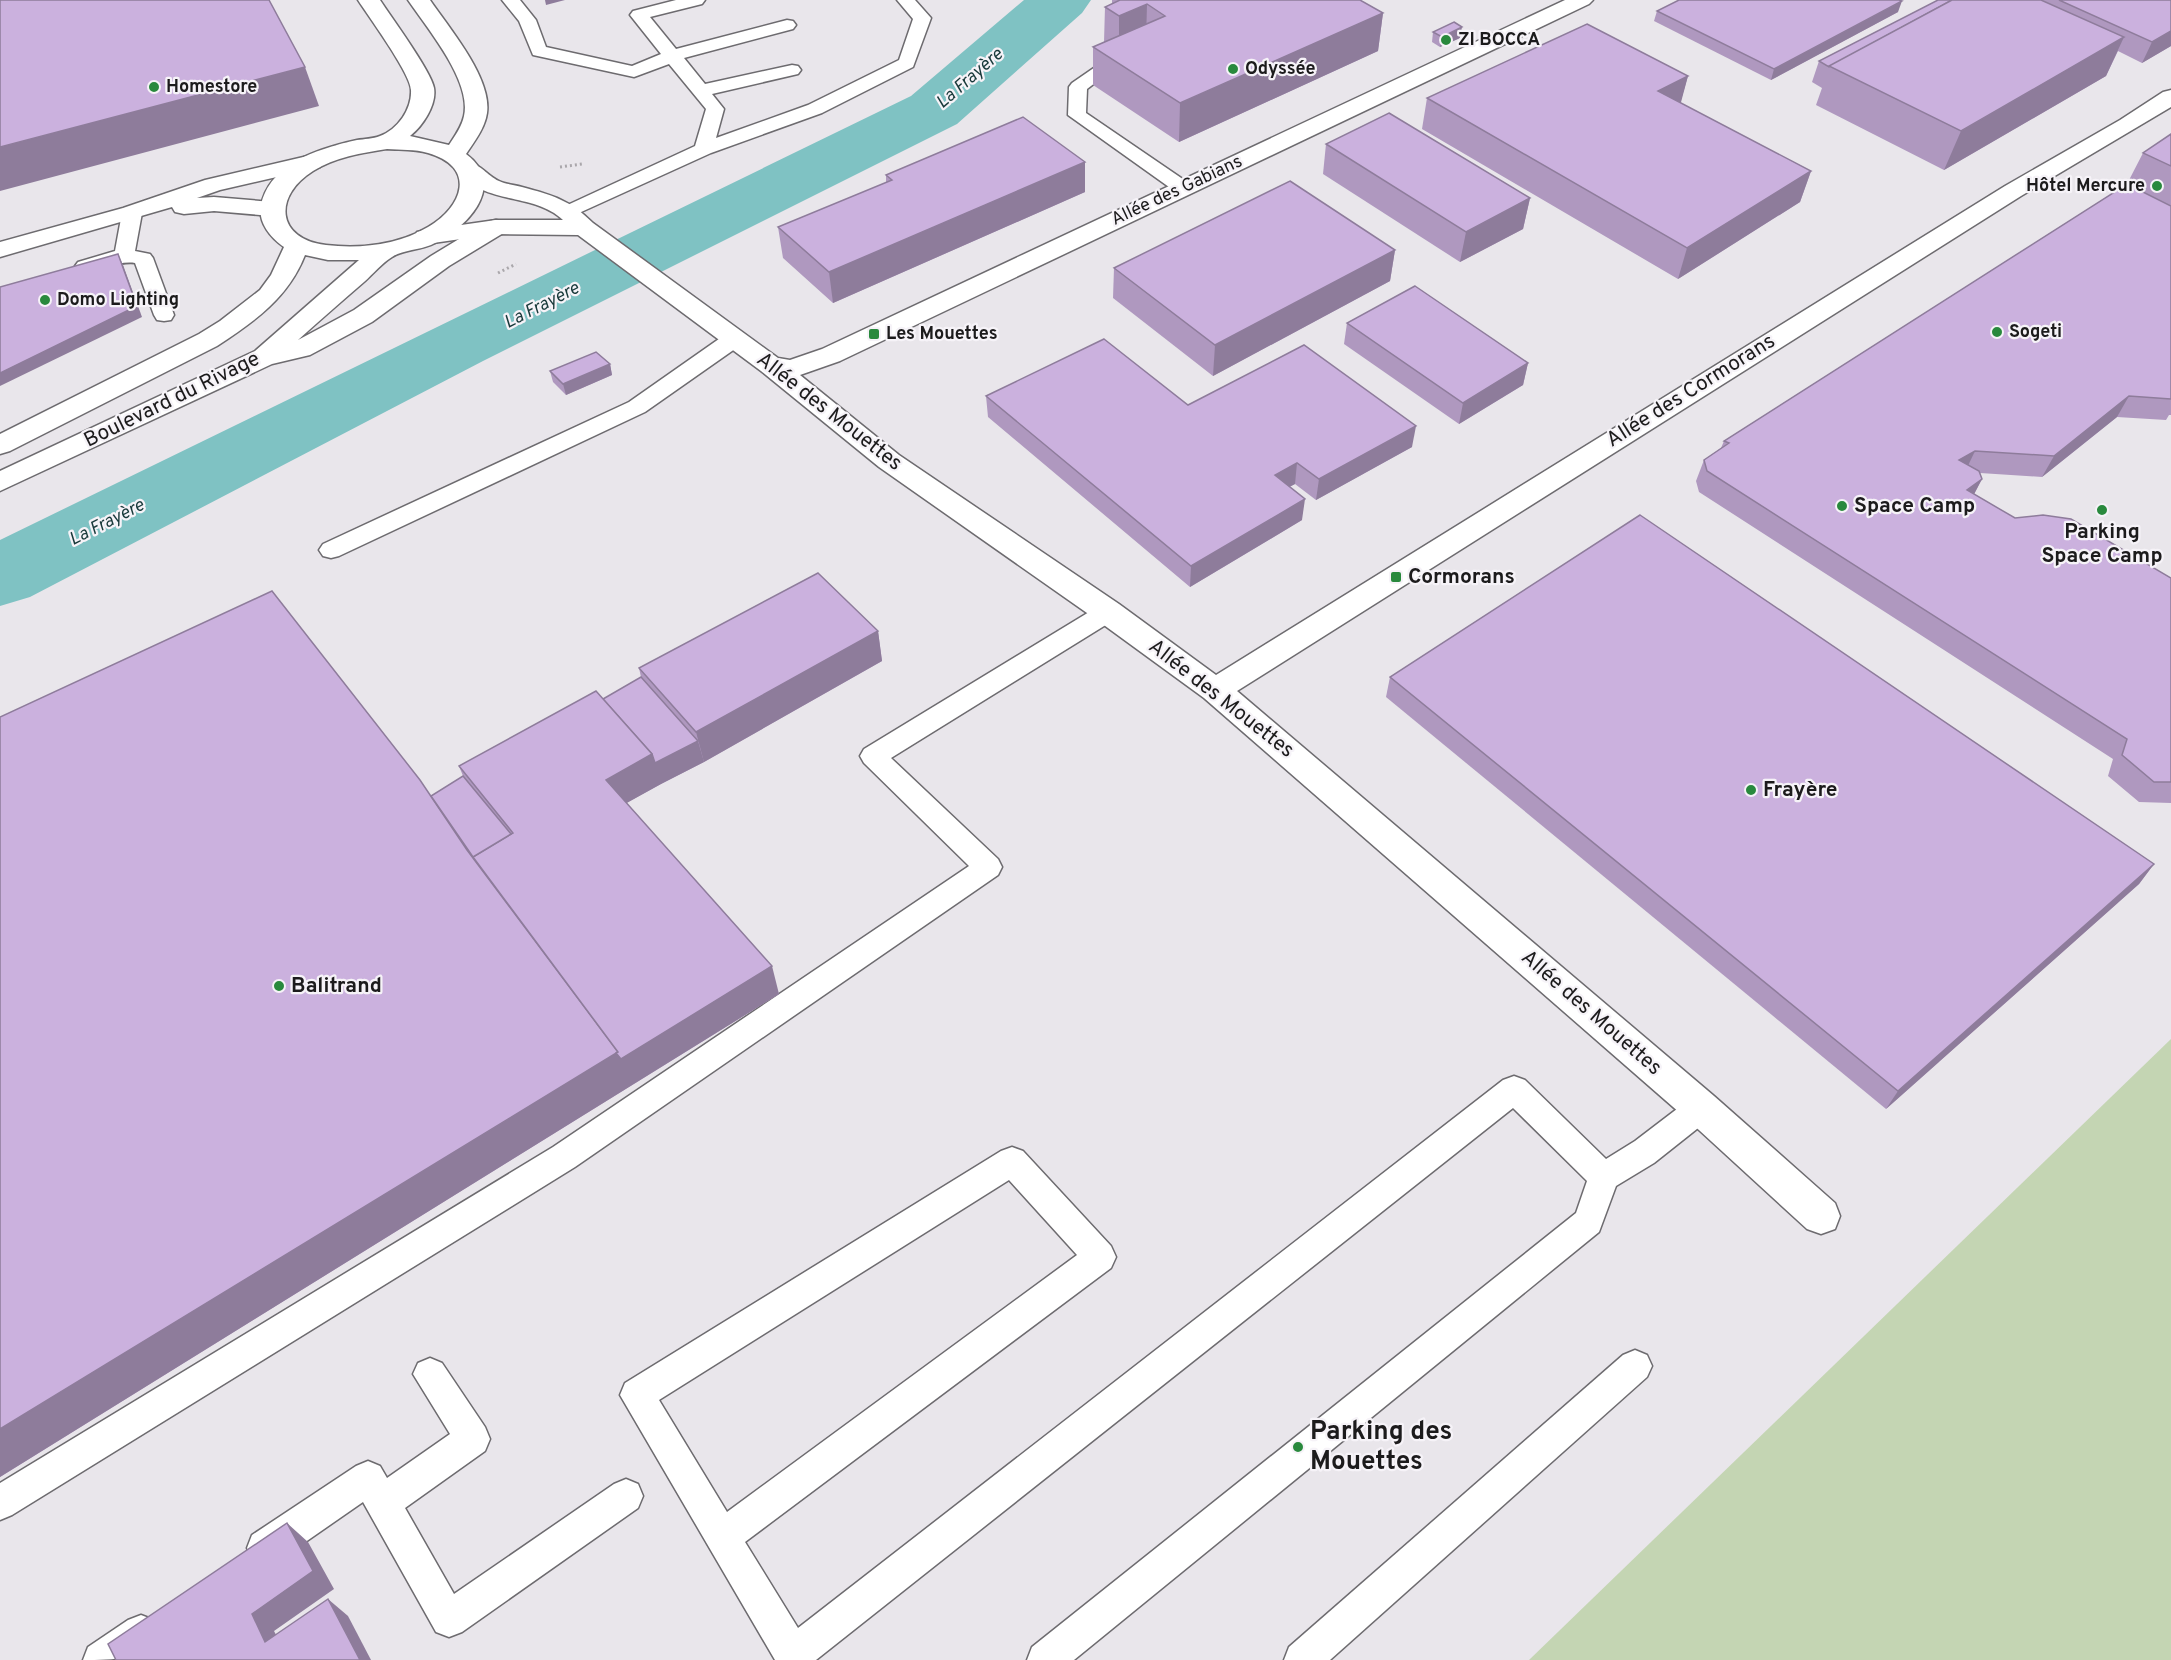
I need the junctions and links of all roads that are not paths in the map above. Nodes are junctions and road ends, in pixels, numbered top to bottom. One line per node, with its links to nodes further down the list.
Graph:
1 (369, 0): 13 (street)
2 (419, 0): 16 (street)
3 (511, 0): 8 (lane)
4 (696, 0): 8 (lane)
5 (906, 0): 14 (lane)
6 (1582, 0): 17 (street, Allée des Gabians)
7 (787, 25): 8 (lane)
8 (672, 56): 11 (lane)
9 (1107, 67): 17 (lane)
10 (792, 70): 11 (lane)
11 (699, 91): 14 (lane)
12 (2171, 97): 36 (street, Allée des Cormorans)
13 (387, 142): 15 (street, Allée des Mouettes); 16 (street, Allée des Mouettes)
14 (704, 149): 21 (lane)
15 (312, 162): 18 (street); 19 (street)
16 (462, 163): 21 (street, Allée des Mouettes); 22 (street)
17 (1183, 188): 31 (street, Allée des Gabians)
18 (272, 209): 19 (street); 23 (street)
19 (132, 213): 24 (street); 26 (lane)
20 (496, 227): 21 (street); 22 (street); 30 (street)
21 (585, 227): 29 (street, Allée des Mouettes)
22 (426, 237): 25 (street)
23 (298, 244): 25 (street); 32 (street, Boulevard du Rivage)
24 (0, 250)
25 (385, 250): 30 (street, Boulevard du Rivage)
26 (124, 255): 27 (lane); 28 (lane)
27 (68, 270)
28 (164, 315)
29 (734, 339): 31 (street, Allée des Mouettes); 34 (lane)
30 (264, 357): 33 (street, Boulevard du Rivage)
31 (770, 366): 35 (street, Allée des Mouettes)
32 (0, 445)
33 (0, 482)
34 (331, 550)
35 (1108, 612): 36 (street, Allée des Mouettes); 44 (lane)
36 (1215, 690): 37 (street, Allée des Mouettes)
37 (1701, 1108): 38 (lane); 39 (street, Allée des Mouettes)
38 (1605, 1177): 48 (lane); 50 (lane)
39 (1821, 1216)
40 (1635, 1366): 51 (lane)
41 (430, 1374): 43 (lane)
42 (626, 1496): 43 (lane)
43 (383, 1502): 46 (lane)
44 (0, 1503)
45 (722, 1537): 45 (lane); 48 (lane)
46 (239, 1566)
47 (170, 1613): 49 (lane)
48 (794, 1658)
49 (101, 1660)
50 (1045, 1660)
51 (1302, 1660)

